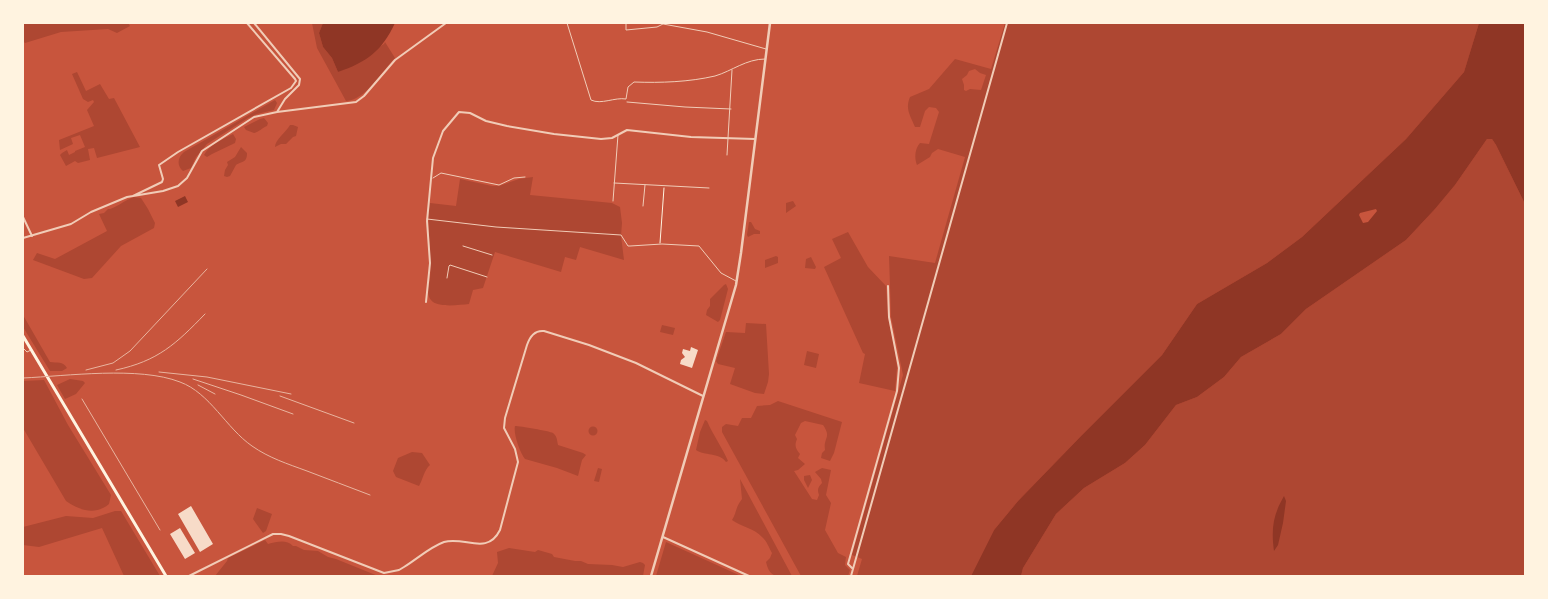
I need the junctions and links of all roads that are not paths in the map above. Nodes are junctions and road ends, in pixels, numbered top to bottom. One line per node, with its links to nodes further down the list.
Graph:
1 (247, 23): 11 (street)
2 (254, 23): 12 (street)
3 (446, 23): 15 (street)
4 (567, 23): 10 (lane)
5 (626, 23): 8 (lane)
6 (770, 23): 8 (street)
7 (1007, 23): 44 (street)
8 (766, 49): 9 (street)
9 (765, 59): 10 (lane); 18 (street)
10 (732, 69): 14 (lane)
11 (282, 93): 12 (street); 25 (street)
12 (285, 99): 15 (street)
13 (627, 102): 14 (lane)
14 (731, 109): 17 (lane)
15 (277, 112): 25 (street)
16 (618, 135): 17 (street); 21 (street); 22 (lane)
17 (729, 138): 18 (street); 19 (lane)
18 (755, 139): 36 (street)
19 (727, 155)
20 (525, 177): 21 (lane)
21 (430, 179): 29 (street)
22 (614, 183): 23 (lane); 26 (lane)
23 (645, 184): 24 (lane); 27 (lane)
24 (710, 188)
25 (133, 196): 30 (street)
26 (613, 201)
27 (643, 206)
28 (23, 217): 30 (street)
29 (427, 219): 36 (lane); 38 (street)
30 (32, 236): 31 (street)
31 (23, 238)
32 (463, 246): 33 (lane)
33 (492, 255)
34 (487, 277): 35 (lane)
35 (447, 278)
36 (737, 281): 42 (street)
37 (888, 286): 44 (street)
38 (426, 302)
39 (23, 336): 41 (main road)
40 (23, 348): 41 (lane)
41 (29, 351): 45 (main road)
42 (703, 396): 43 (street); 46 (street)
43 (663, 537): 47 (street); 48 (street)
44 (853, 569): 49 (street)
45 (166, 576)
46 (189, 576)
47 (651, 576)
48 (749, 576)
49 (851, 576)

